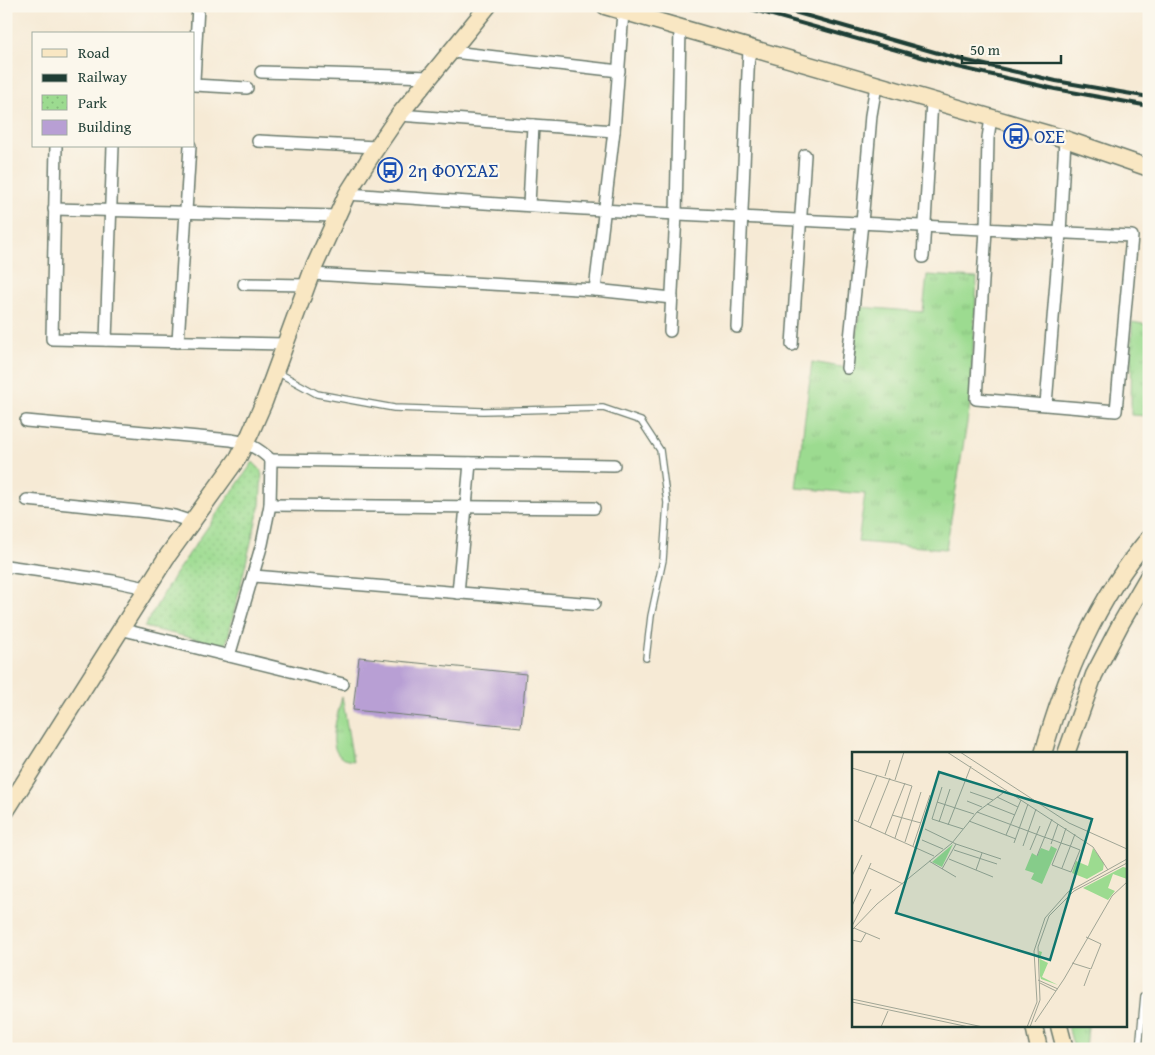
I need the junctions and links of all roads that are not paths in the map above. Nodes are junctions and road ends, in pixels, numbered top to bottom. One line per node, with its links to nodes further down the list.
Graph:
1 (198, 6): 8 (street)
2 (488, 6): 7 (street)
3 (604, 6): 4 (street)
4 (623, 12): 5 (street); 9 (street)
5 (680, 29): 6 (street); 34 (street)
6 (749, 49): 13 (street); 36 (street)
7 (453, 52): 9 (street); 11 (street)
8 (195, 62)
9 (619, 71): 19 (street)
10 (261, 72): 11 (street)
11 (431, 77): 16 (street)
12 (195, 85): 14 (street)
13 (876, 86): 15 (street); 38 (street)
14 (246, 88)
15 (932, 101): 17 (street); 39 (street)
16 (399, 115): 18 (street); 22 (street)
17 (990, 118): 20 (street); 40 (street)
18 (533, 125): 19 (street); 29 (street)
19 (614, 131): 32 (street)
20 (1065, 139): 27 (street); 41 (street)
21 (258, 141): 22 (street)
22 (376, 147): 28 (street)
23 (56, 148): 30 (street)
24 (112, 148): 31 (street)
25 (190, 148): 33 (street)
26 (805, 155): 37 (street)
27 (1149, 168)
28 (347, 194): 29 (street); 35 (street)
29 (530, 205): 32 (street)
30 (54, 209): 31 (street); 49 (street)
31 (110, 210): 33 (street); 49 (street)
32 (604, 210): 34 (street); 45 (street)
33 (186, 212): 35 (street); 50 (street)
34 (676, 214): 36 (street); 46 (street)
35 (337, 216): 43 (street)
36 (743, 218): 37 (street); 47 (street)
37 (801, 220): 38 (street); 52 (street)
38 (862, 223): 39 (street); 53 (street)
39 (924, 226): 40 (street); 42 (street)
40 (986, 229): 41 (street); 55 (street)
41 (1060, 233): 55 (street); 55 (street)
42 (923, 257)
43 (309, 279): 44 (street); 45 (street); 51 (street)
44 (244, 284)
45 (595, 290): 46 (street)
46 (672, 298): 48 (street)
47 (737, 327)
48 (670, 331)
49 (106, 340): 50 (street)
50 (178, 342): 51 (street)
51 (285, 344): 54 (street)
52 (792, 345)
53 (847, 368)
54 (275, 371): 57 (street); 75 (lane)
55 (1046, 404)
56 (26, 421): 57 (street)
57 (245, 443): 58 (street); 65 (street)
58 (271, 460): 59 (street); 62 (street)
59 (470, 463): 60 (street); 63 (street)
60 (614, 465)
61 (27, 500): 65 (street)
62 (270, 505): 63 (street); 69 (street)
63 (466, 507): 64 (street); 71 (street)
64 (594, 508)
65 (192, 522): 70 (street)
66 (1149, 538): 77 (street)
67 (6, 566): 70 (street)
68 (1149, 575): 78 (street)
69 (254, 576): 71 (street); 74 (street)
70 (146, 588): 73 (street)
71 (458, 593): 72 (street)
72 (594, 604)
73 (120, 629): 74 (street); 79 (street)
74 (229, 656): 76 (street)
75 (646, 658)
76 (343, 684)
77 (1044, 752)
78 (1067, 752)
79 (6, 811)
80 (1144, 996): 85 (lane)
81 (1034, 1028): 83 (street)
82 (1060, 1028): 84 (street)
83 (1039, 1049)
84 (1065, 1049)
85 (1139, 1049)

